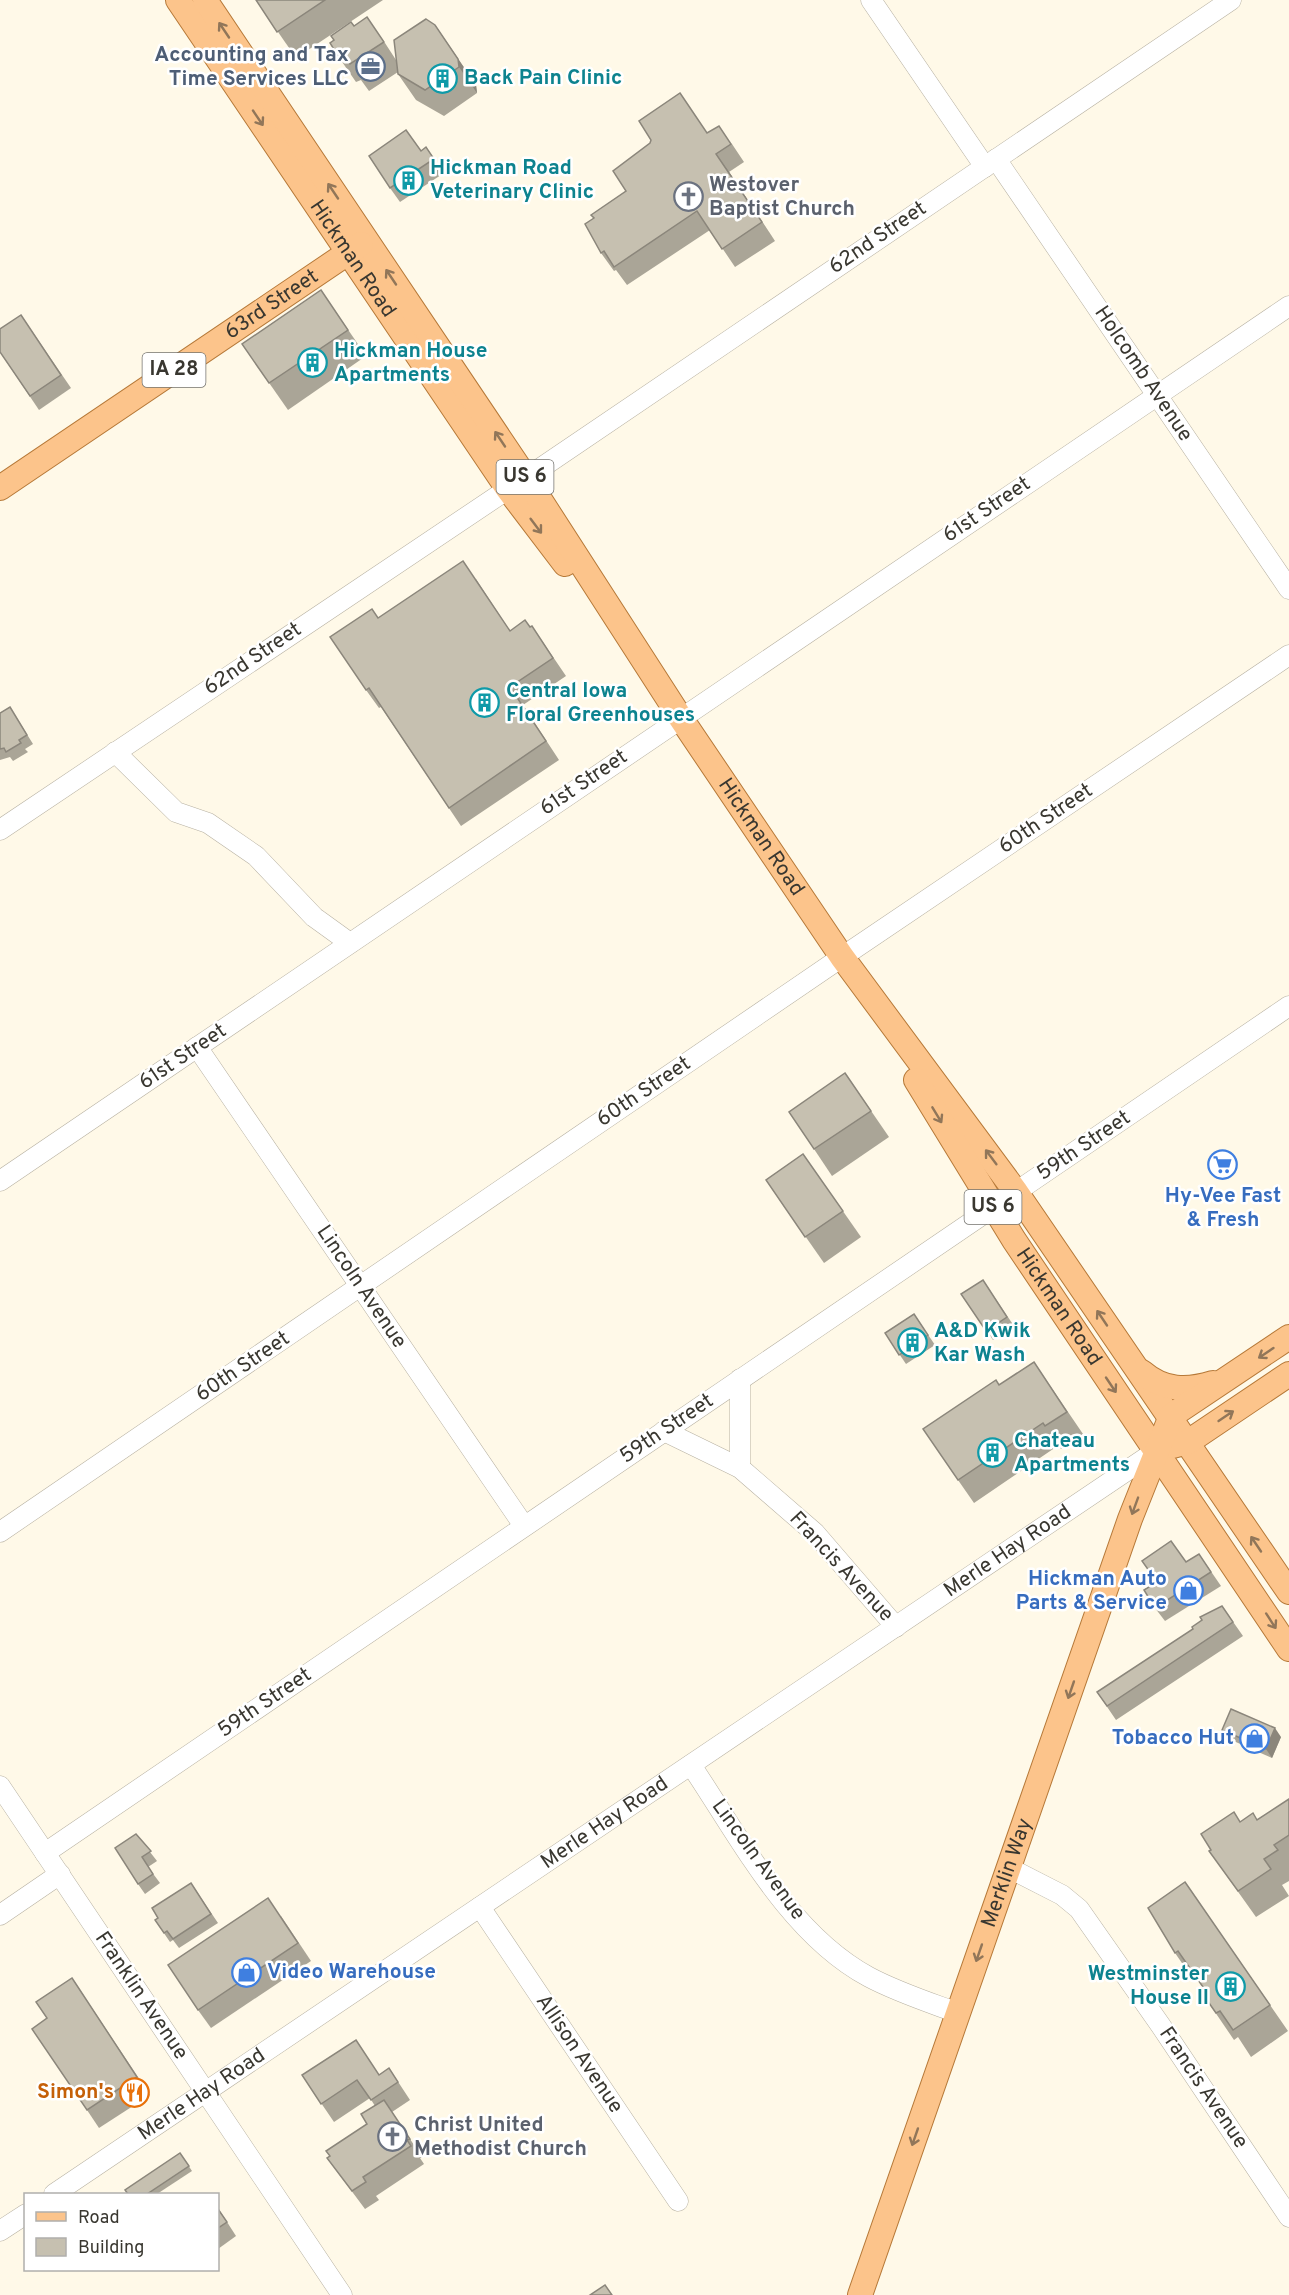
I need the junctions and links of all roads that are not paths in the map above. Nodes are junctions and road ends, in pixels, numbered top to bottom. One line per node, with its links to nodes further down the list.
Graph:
1 (178, 0): 6 (main road, Hickman Road / US 6, one-way to 6)
2 (205, 0): 6 (main road, Hickman Road / US 6, one-way to 2)
3 (871, 0): 5 (street, Holcomb Avenue)
4 (1231, 0): 5 (street, 62nd Street)
5 (990, 163): 8 (street, Holcomb Avenue); 9 (street, 62nd Street)
6 (357, 246): 9 (main road, Hickman Road / US 6); 10 (main road, 63rd Street / IA 28)
7 (1289, 306): 8 (street, 61st Street)
8 (1157, 395): 11 (street, Holcomb Avenue); 13 (street, 61st Street)
9 (517, 484): 13 (main road, Hickman Road / US 6); 14 (street, 62nd Street)
10 (0, 488)
11 (1289, 588)
12 (1289, 655): 17 (street, 60th Street)
13 (680, 717): 16 (street, 61st Street); 17 (main road, Hickman Road / US 6)
14 (115, 752): 15 (street, 62nd Street); 16 (street)
15 (0, 830)
16 (350, 943): 19 (street, 61st Street)
17 (842, 957): 21 (main road, Hickman Road / US 6, one-way to 17); 22 (main road, Hickman Road / US 6, one-way to 22); 23 (street, 60th Street)
18 (1289, 1006): 21 (street, 59th Street)
19 (197, 1047): 20 (street, 61st Street); 23 (street, Lincoln Avenue)
20 (0, 1181)
21 (1016, 1192): 22 (street, 59th Street); 25 (main road, Hickman Road / US 6, one-way to 21)
22 (993, 1207): 28 (street, 59th Street); 32 (main road, Hickman Road / US 6, one-way to 32)
23 (360, 1287): 34 (street, Lincoln Avenue); 35 (street, 60th Street)
24 (1289, 1337): 26 (main road, US 6, one-way to 26)
25 (1135, 1365): 26 (main road, US 6); 29 (main road, Hickman Road)
26 (1242, 1369): 29 (main road)
27 (1289, 1374): 31 (main road, Merle Hay Road, one-way to 27)
28 (740, 1379): 30 (street, 59th Street); 33 (street)
29 (1171, 1416): 31 (main road, Hickman Road); 32 (main road)
30 (664, 1431): 33 (street, Francis Avenue); 34 (street, 59th Street)
31 (1188, 1442): 32 (main road, Merle Hay Road); 36 (main road, Hickman Road, one-way to 31)
32 (1156, 1451): 37 (street, Merle Hay Road); 38 (main road, Hickman Road, one-way to 38); 42 (main road, Merklin Way, one-way to 42)
33 (740, 1468): 37 (street, Francis Avenue)
34 (524, 1526): 41 (street, 59th Street)
35 (0, 1532)
36 (1289, 1593)
37 (896, 1627): 39 (street, Merle Hay Road)
38 (1289, 1649)
39 (691, 1765): 44 (street, Merle Hay Road); 46 (street, Lincoln Avenue)
40 (0, 1786): 41 (street, Franklin Avenue)
41 (45, 1853): 43 (street, Franklin Avenue)
42 (1009, 1868): 46 (main road, Merklin Way, one-way to 46); 51 (street, Francis Avenue)
43 (60, 1874): 45 (street); 47 (street, Franklin Avenue)
44 (480, 1907): 47 (street, Merle Hay Road); 49 (street, Allison Avenue)
45 (0, 1915)
46 (958, 2013): 54 (main road, Merklin Way, one-way to 54)
47 (206, 2092): 48 (street, Merle Hay Road); 53 (street, Franklin Avenue)
48 (55, 2193)
49 (678, 2201)
50 (24, 2215): 52 (street)
51 (1289, 2217)
52 (0, 2231)
53 (342, 2295)
54 (860, 2295)

